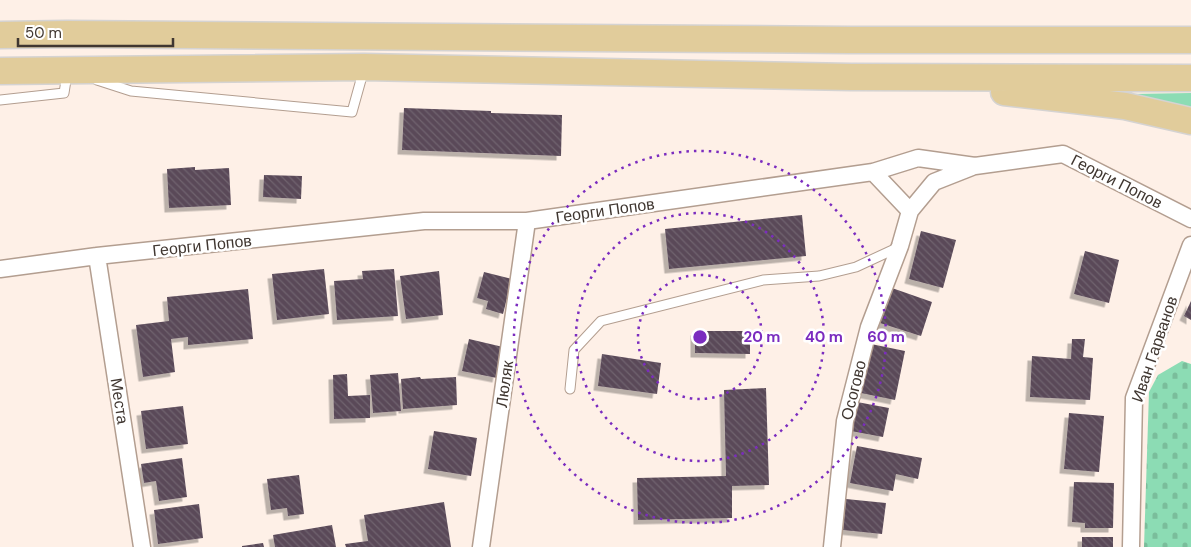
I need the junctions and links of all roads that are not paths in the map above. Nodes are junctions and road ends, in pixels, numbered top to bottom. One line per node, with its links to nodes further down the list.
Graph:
1 (1191, 21): 3 (main road)
2 (0, 35): 3 (main road)
3 (850, 40): 4 (main road)
4 (1191, 40)
5 (364, 67): 7 (main road); 7 (lane); 8 (main road)
6 (0, 70): 7 (main road)
7 (68, 70): 10 (lane)
8 (851, 77): 9 (main road); 11 (main road)
9 (1191, 78)
10 (0, 100)
11 (1191, 120)
12 (974, 166): 13 (street, Георги Попов); 14 (street); 15 (street, Георги Попов)
13 (873, 172): 14 (street); 16 (street, Георги Попов)
14 (910, 211): 18 (street, Осогово)
15 (1191, 219)
16 (527, 220): 19 (street, Георги Попов); 23 (street, Люляк)
17 (1191, 245): 25 (street, Иван Гарванов)
18 (900, 246): 21 (lane); 24 (street, Осогово)
19 (97, 256): 20 (street, Георги Попов); 22 (street, Места)
20 (0, 269)
21 (570, 389)
22 (142, 547)
23 (481, 547)
24 (832, 547)
25 (1130, 547)

